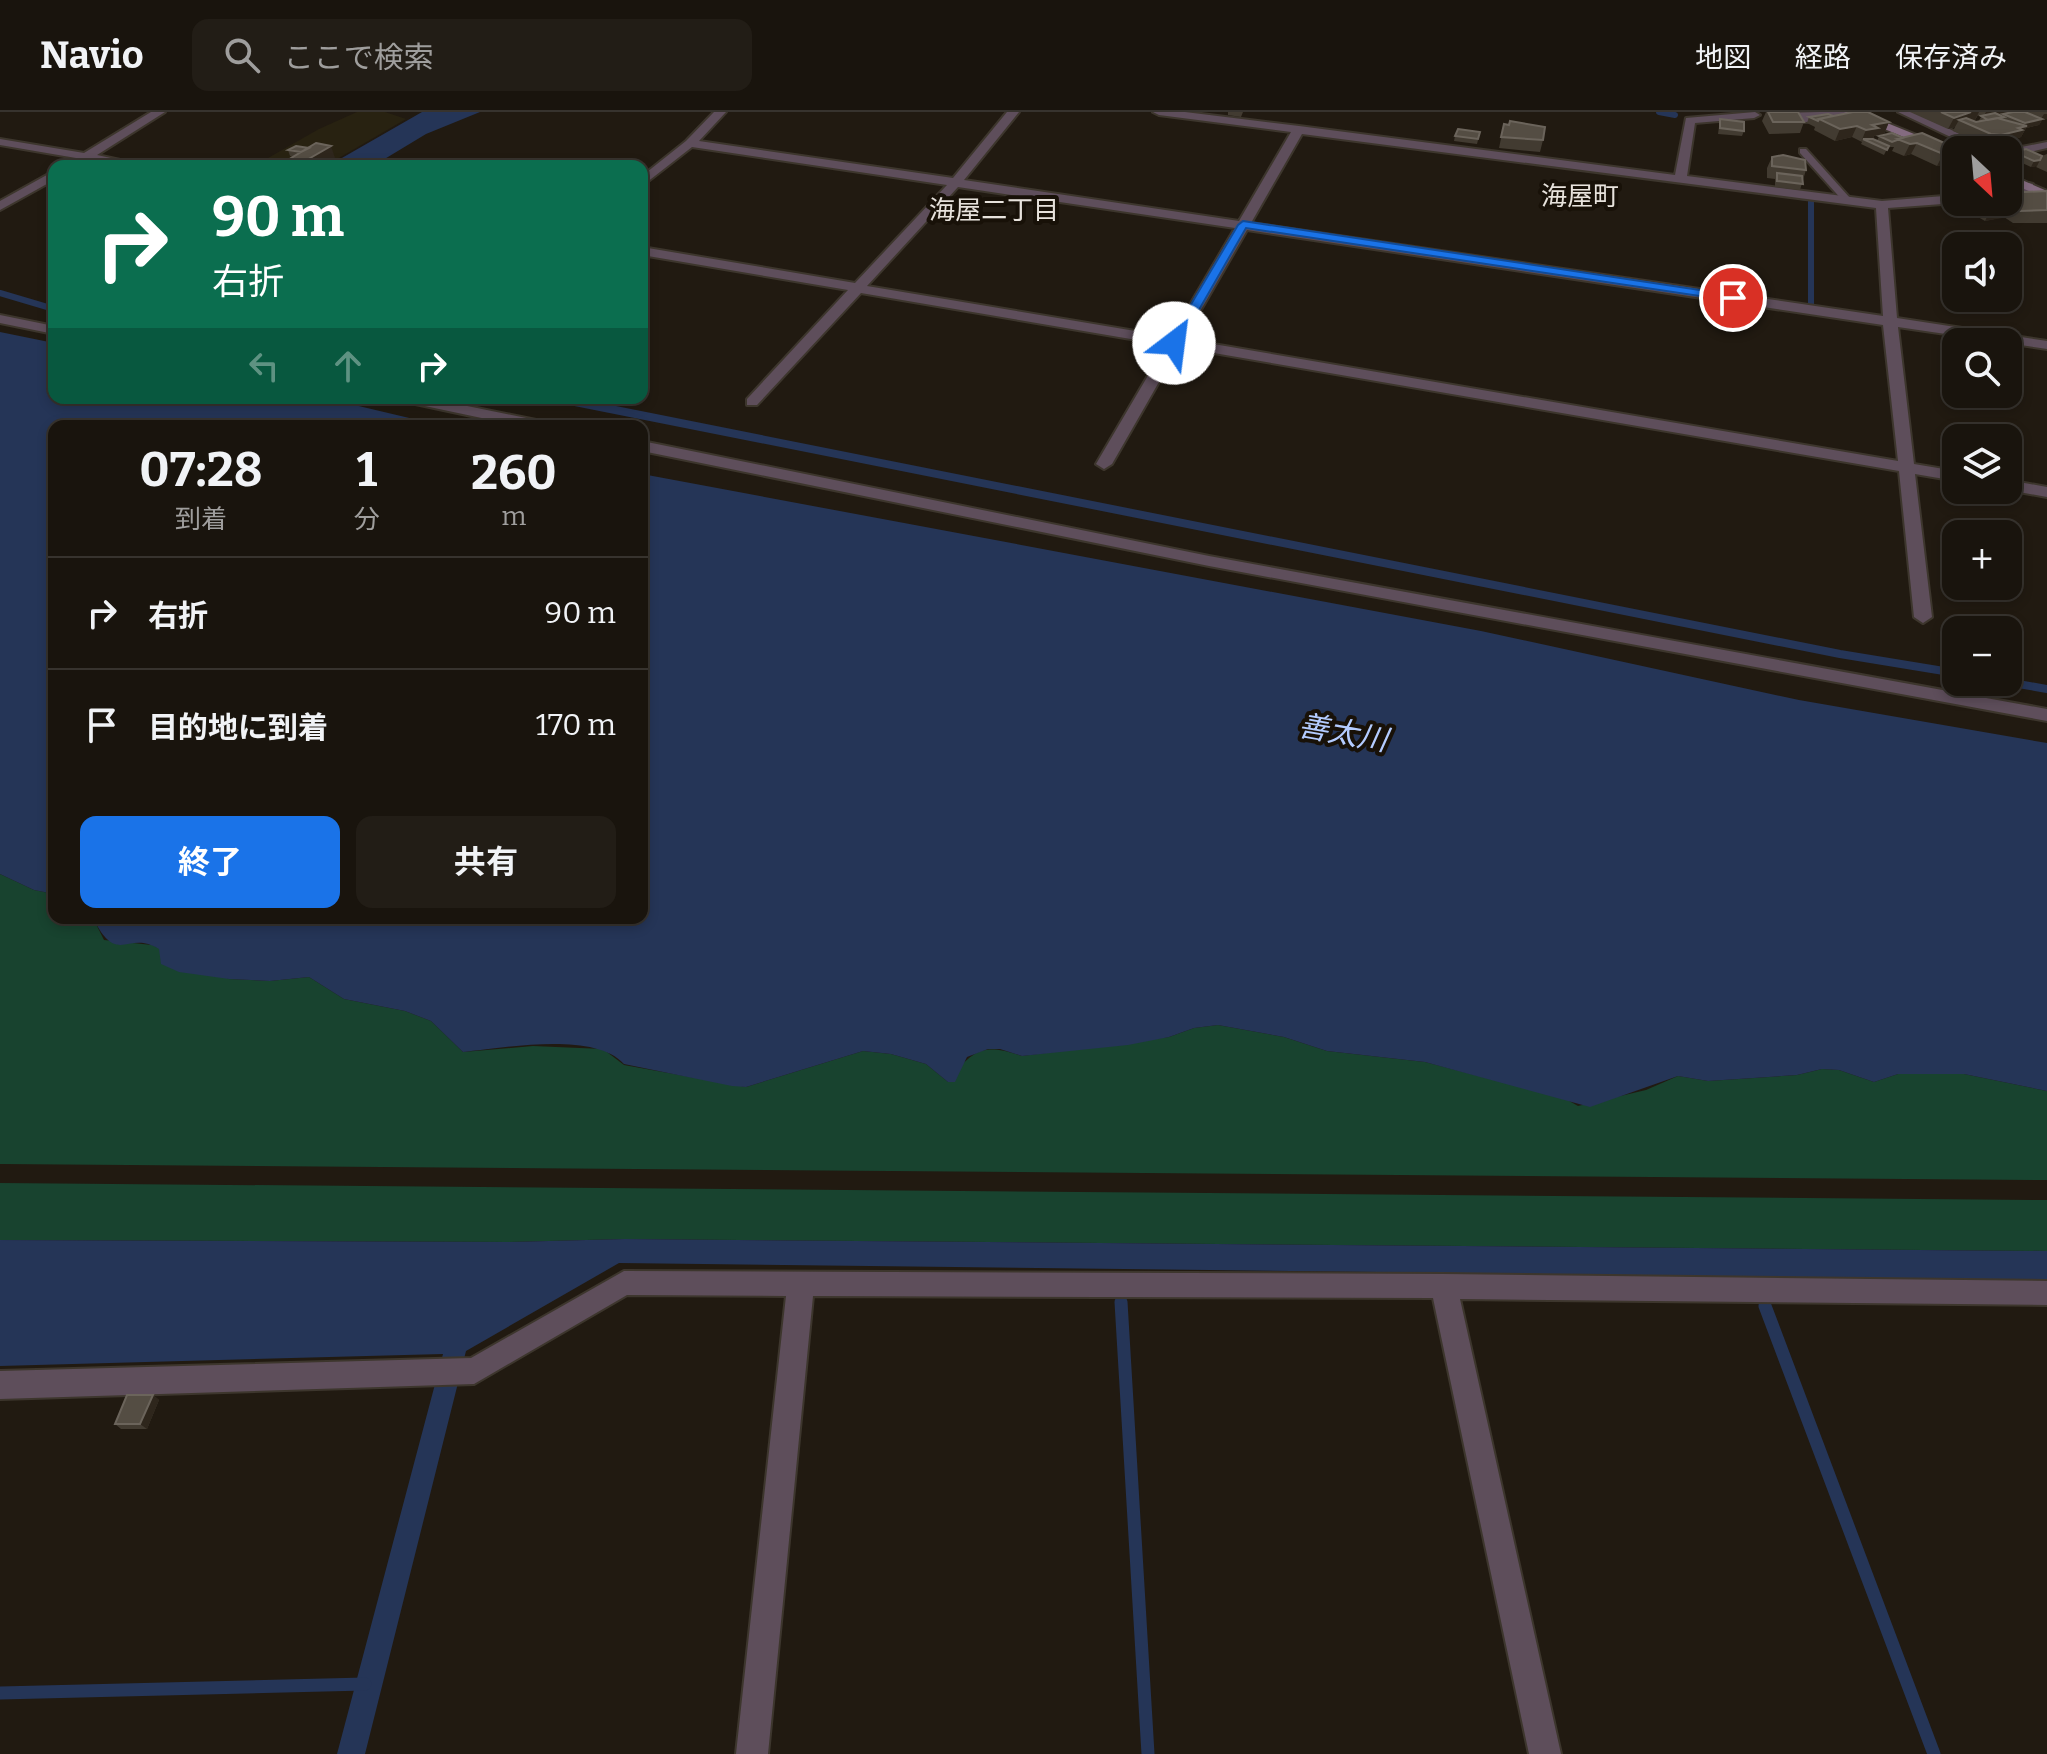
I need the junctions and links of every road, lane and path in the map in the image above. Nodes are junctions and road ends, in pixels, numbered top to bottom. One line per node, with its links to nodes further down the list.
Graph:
1 (159, 112): 18 (street)
2 (720, 112): 13 (street)
3 (1013, 112): 24 (street)
4 (1159, 112): 10 (street)
5 (1733, 112): 9 (street)
6 (1843, 112): 9 (street)
7 (1850, 112): 15 (main road)
8 (1904, 112): 11 (street)
9 (1754, 115): 23 (street)
10 (1299, 129): 23 (street); 33 (street)
11 (1957, 136)
12 (0, 142): 18 (street)
13 (690, 143): 21 (street); 24 (street)
14 (2047, 145): 16 (street)
15 (1942, 149)
16 (2022, 150)
17 (1803, 151): 29 (lane)
18 (87, 156): 19 (street); 20 (street)
19 (80, 160)
20 (109, 160)
21 (648, 177)
22 (48, 178): 32 (street)
23 (1681, 178): 29 (street)
24 (956, 182): 33 (street); 35 (street)
25 (2022, 184): 26 (main road)
26 (2029, 187): 27 (street); 28 (main road)
27 (2022, 189)
28 (2047, 195)
29 (1847, 200): 31 (street)
30 (1942, 200): 31 (street)
31 (1882, 205): 37 (street)
32 (0, 206)
33 (1243, 225): 37 (street); 39 (street)
34 (648, 252): 35 (street)
35 (858, 288): 39 (street); 41 (street)
36 (0, 319): 38 (street)
37 (1890, 321): 40 (street); 46 (street)
38 (48, 329)
39 (1174, 343): 45 (street); 46 (street)
40 (2047, 345)
41 (752, 402)
42 (435, 404): 43 (street)
43 (512, 420)
44 (648, 447): 51 (street)
45 (1104, 464)
46 (1905, 467): 47 (street); 50 (street)
47 (1942, 474)
48 (2022, 488): 49 (street)
49 (2047, 492)
50 (1923, 617)
51 (2047, 715)
52 (801, 1283): 53 (street); 55 (street); 56 (street)
53 (1444, 1286): 54 (street); 57 (street)
54 (2047, 1293)
55 (0, 1385)
56 (752, 1754)
57 (1545, 1754)

